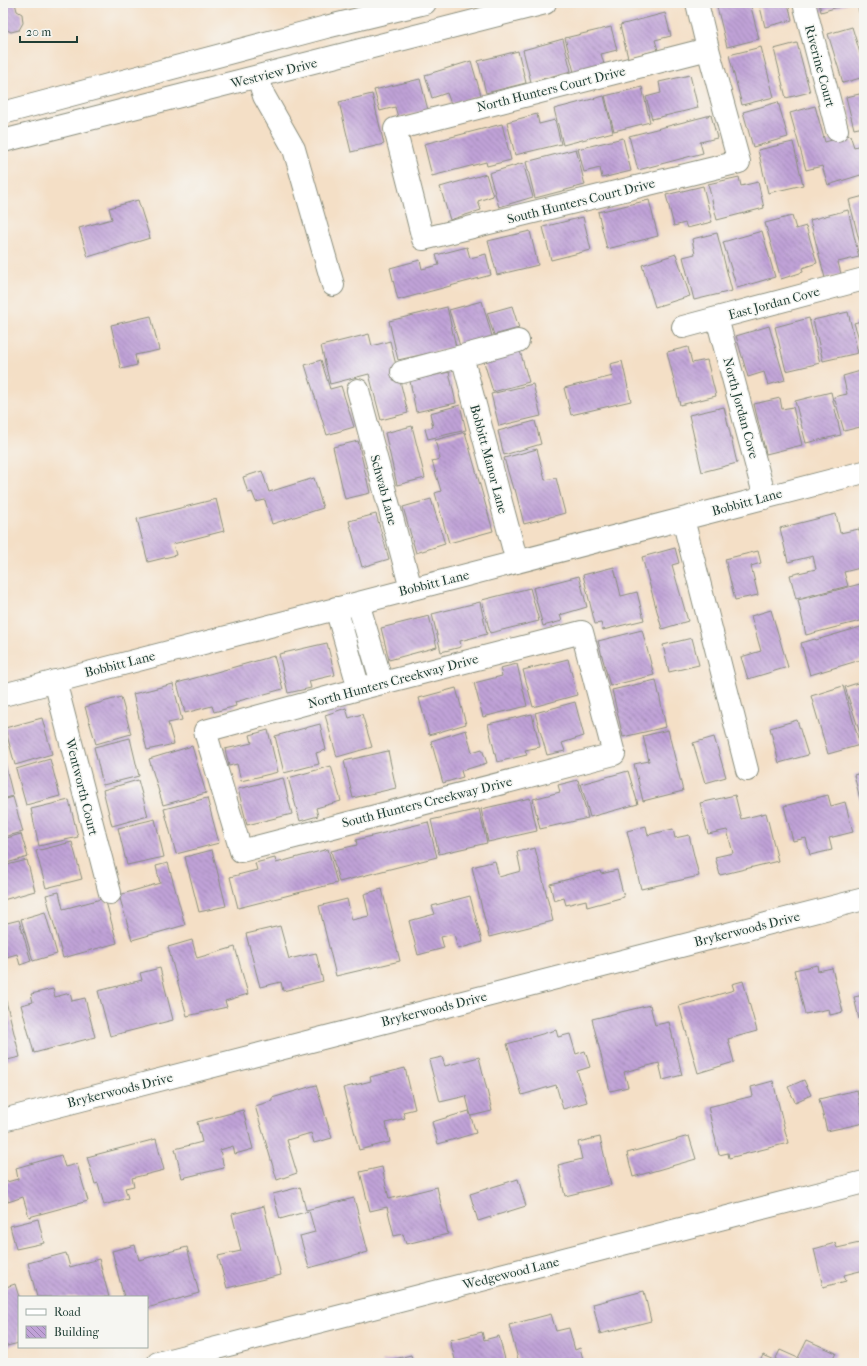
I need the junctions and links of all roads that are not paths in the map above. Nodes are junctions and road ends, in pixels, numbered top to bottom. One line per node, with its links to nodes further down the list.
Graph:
1 (425, 3): 7 (street)
2 (545, 3): 5 (street, Westview Drive)
3 (697, 3): 6 (street)
4 (804, 3): 11 (street, Riverine Court)
5 (485, 11): 8 (street, Westview Drive)
6 (708, 49): 13 (street, North Hunters Court Drive); 13 (street, South Hunters Court Drive)
7 (144, 76): 9 (street); 10 (street)
8 (258, 77): 9 (street, Westview Drive); 15 (street)
9 (151, 104): 12 (street, Westview Drive)
10 (3, 113)
11 (837, 130)
12 (3, 141)
13 (423, 239)
14 (864, 279): 16 (street, East Jordan Cove)
15 (333, 285)
16 (717, 318): 17 (street, East Jordan Cove); 23 (street, North Jordan Cove)
17 (683, 327)
18 (518, 341): 19 (street)
19 (462, 356): 20 (street); 25 (street, Bobbitt Manor Lane)
20 (402, 372)
21 (358, 390): 26 (street, Schwab Lane)
22 (864, 472): 23 (street, Bobbitt Lane)
23 (765, 498): 24 (street, Bobbitt Lane)
24 (683, 519): 25 (street, Bobbitt Lane); 34 (street)
25 (517, 562): 26 (street, Bobbitt Lane)
26 (411, 589): 27 (street, Bobbitt Lane)
27 (358, 603): 28 (street, Bobbitt Lane); 30 (street)
28 (336, 608): 29 (street, Bobbitt Lane); 31 (street)
29 (55, 681): 32 (street, Bobbitt Lane); 36 (street, Wentworth Court)
30 (382, 683): 31 (street, North Hunters Creekway Drive); 33 (street, North Hunters Creekway Drive)
31 (359, 689): 35 (street, North Hunters Creekway Drive)
32 (3, 694)
33 (614, 754): 35 (street, South Hunters Creekway Drive)
34 (747, 770)
35 (240, 850)
36 (110, 893)
37 (864, 899): 38 (street, Brykerwoods Drive)
38 (3, 1120)
39 (864, 1182): 40 (street, Wedgewood Lane)
40 (158, 1363)

